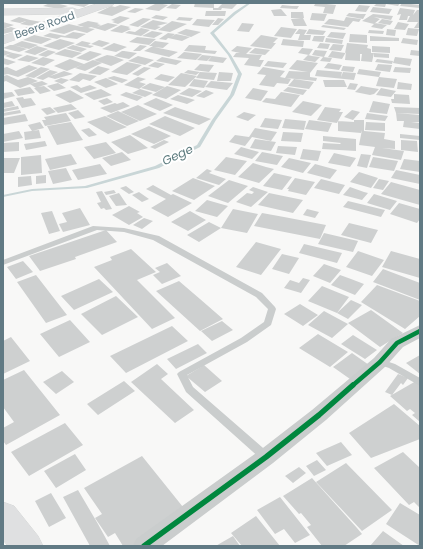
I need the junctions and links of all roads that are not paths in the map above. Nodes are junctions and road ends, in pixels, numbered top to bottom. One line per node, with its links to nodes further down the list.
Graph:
1 (109, 3): 2 (main road, Beere Road)
2 (86, 11): 3 (main road); 5 (main road, Beere Road)
3 (3, 12)
4 (3, 15): 5 (main road)
5 (72, 16): 6 (main road, Beere Road)
6 (3, 40)
7 (3, 263): 11 (lane)
8 (420, 331): 9 (street)
9 (380, 362): 10 (lane); 11 (street)
10 (420, 382)
11 (266, 457): 14 (street)
12 (3, 516): 13 (main road)
13 (27, 546)
14 (144, 546)

